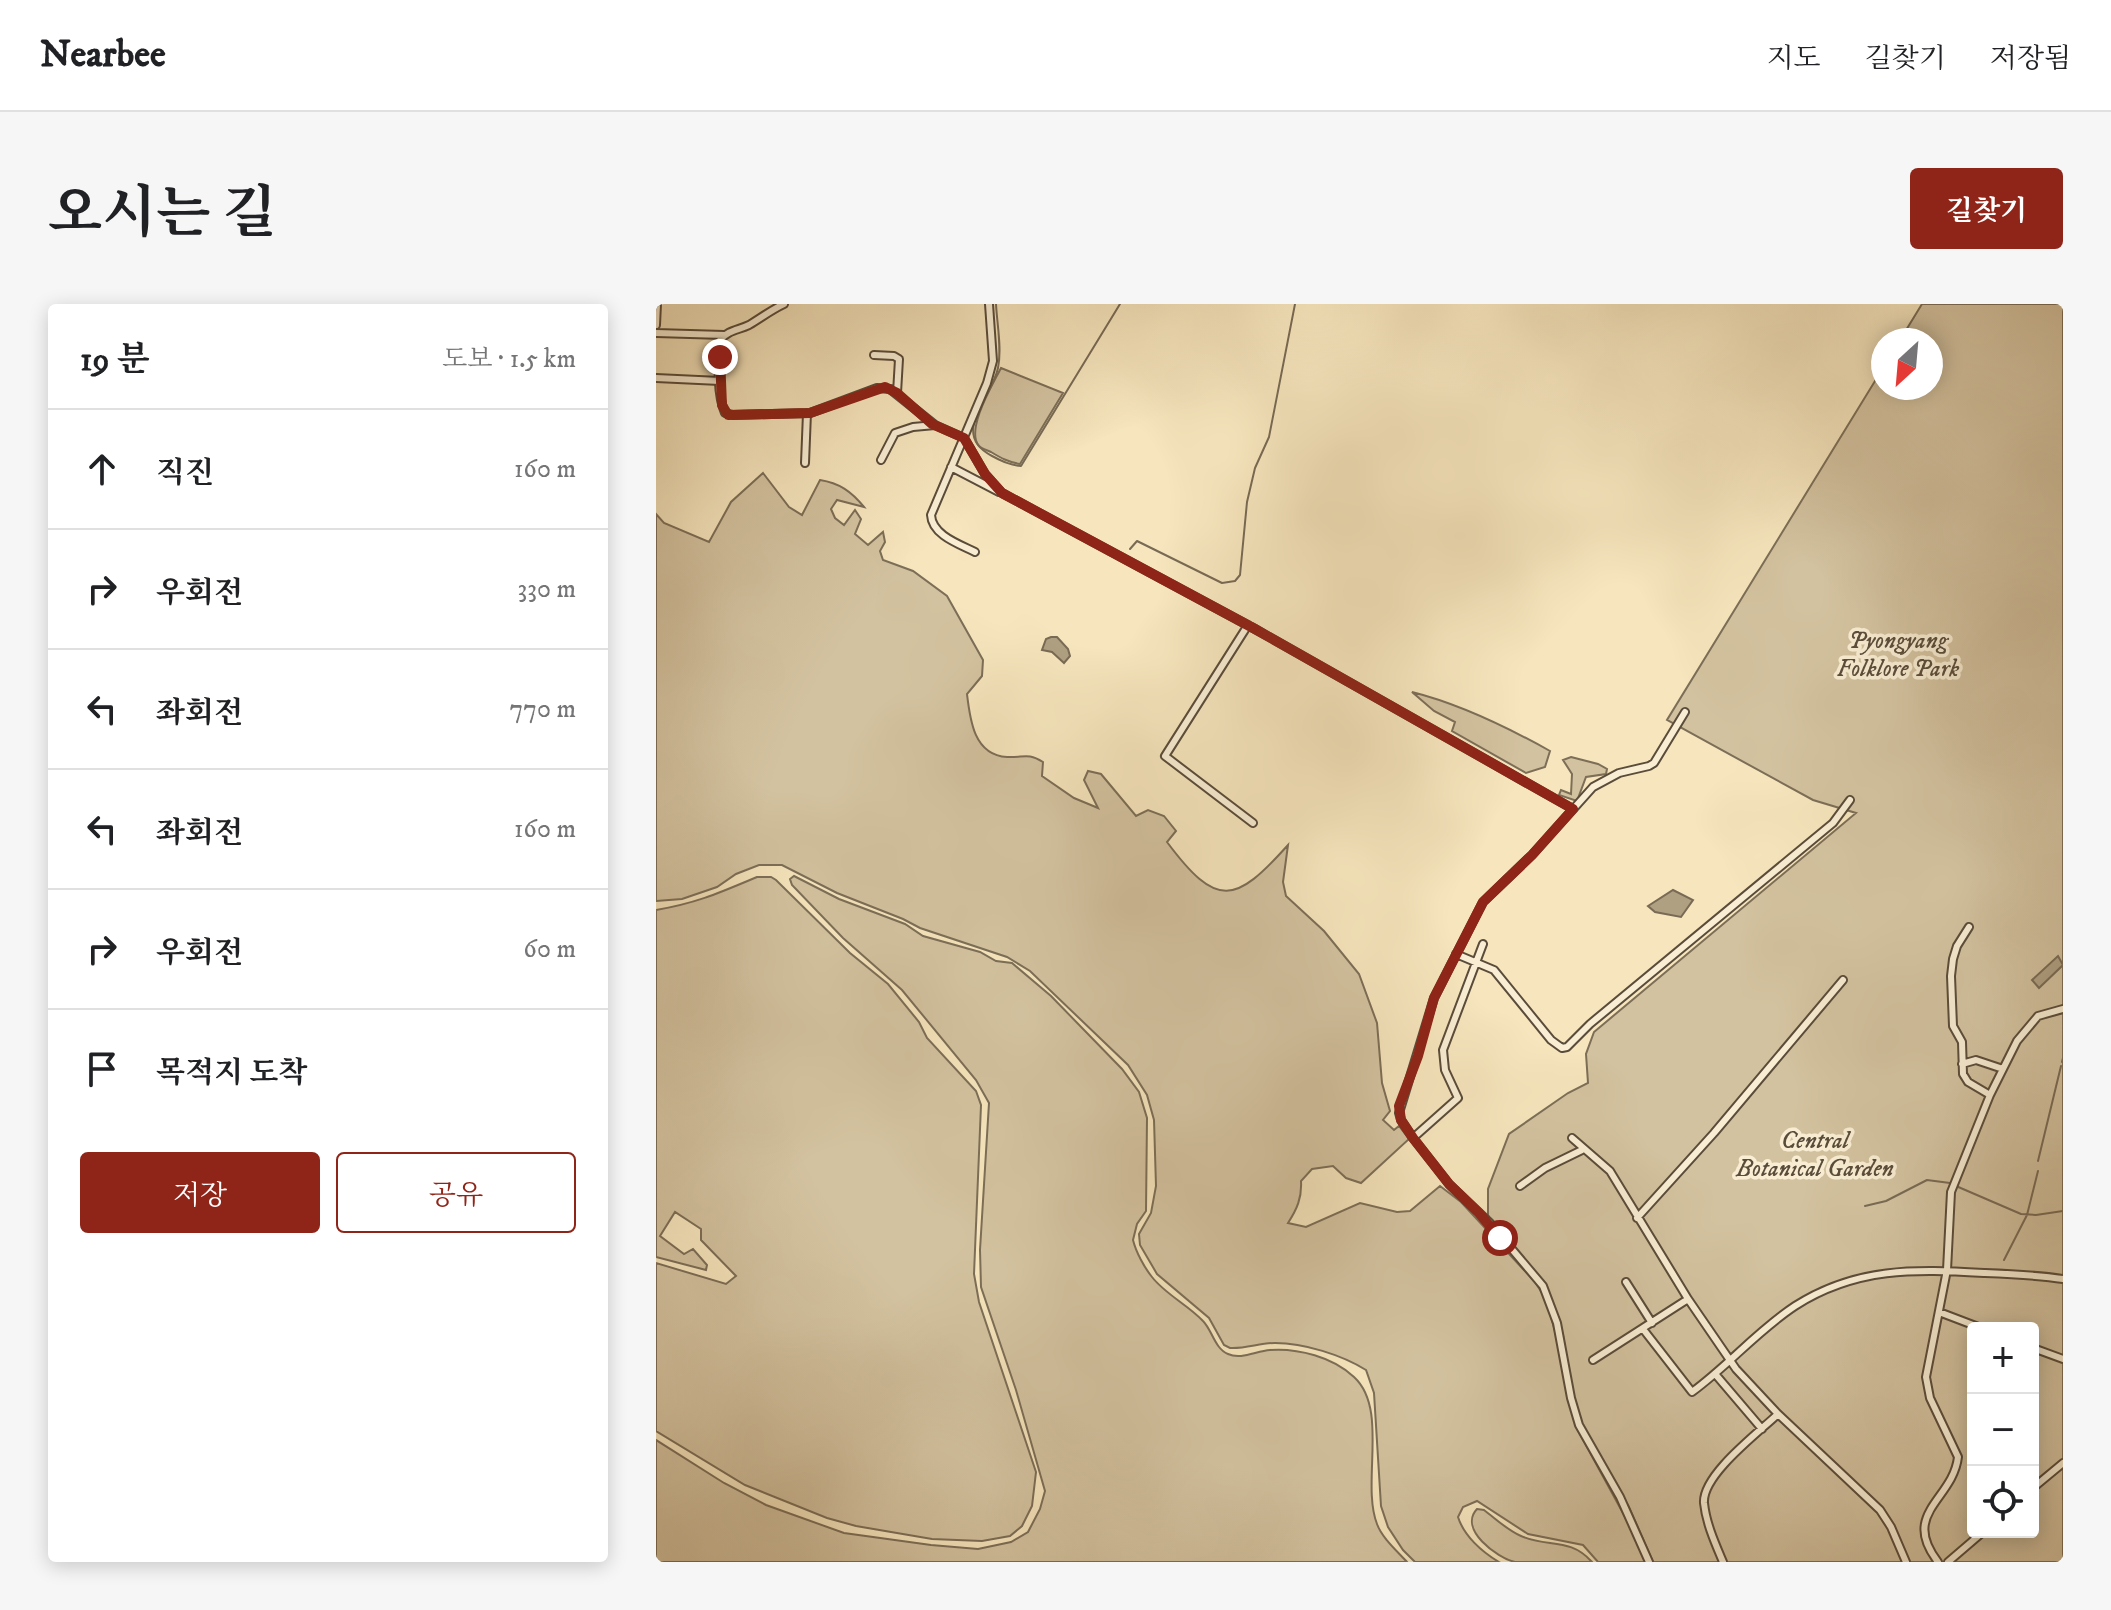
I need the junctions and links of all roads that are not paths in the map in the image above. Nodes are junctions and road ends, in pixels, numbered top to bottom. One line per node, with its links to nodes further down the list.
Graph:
1 (657, 304): 6 (street)
2 (761, 304): 5 (street)
3 (784, 304): 5 (street)
4 (989, 304): 15 (street)
5 (764, 313): 8 (street)
6 (656, 325)
7 (656, 333): 8 (street)
8 (724, 335): 11 (street)
9 (874, 355): 12 (street)
10 (656, 378): 11 (street)
11 (720, 381): 13 (street)
12 (897, 393): 13 (street); 14 (street)
13 (807, 413): 17 (street)
14 (935, 425): 15 (street); 16 (street)
15 (964, 438): 18 (street); 19 (street)
16 (881, 460)
17 (805, 463)
18 (951, 467): 19 (street); 20 (street)
19 (1002, 493): 21 (street)
20 (975, 552)
21 (1248, 625): 24 (street); 25 (street)
22 (1685, 712): 24 (street)
23 (1850, 800): 29 (street)
24 (1573, 809): 28 (street)
25 (1253, 823)
26 (1969, 927): 32 (street)
27 (1483, 944): 29 (street)
28 (1456, 954): 29 (street); 35 (street)
29 (1477, 963): 35 (street)
30 (1843, 980): 39 (street)
31 (2063, 1009): 33 (street)
32 (1962, 1064): 33 (street); 34 (street)
33 (2003, 1069): 34 (street)
34 (1990, 1095): 40 (street)
35 (1413, 1138): 58 (street)
36 (1572, 1138): 37 (street)
37 (1582, 1150): 38 (street); 39 (street)
38 (1520, 1186)
39 (1637, 1218): 43 (street)
40 (1947, 1270): 41 (street); 44 (street); 51 (street)
41 (2063, 1279)
42 (1626, 1282): 45 (street)
43 (1688, 1299): 45 (street); 51 (street)
44 (1939, 1312): 46 (street); 61 (street)
45 (1652, 1323): 47 (street)
46 (1967, 1323)
47 (1643, 1329): 50 (street); 52 (street)
48 (2039, 1350): 49 (street)
49 (2063, 1359)
50 (1593, 1360)
51 (1729, 1361): 52 (street); 53 (street)
52 (1716, 1375): 54 (street)
53 (1778, 1414): 54 (street); 60 (street)
54 (1762, 1429): 59 (street)
55 (2063, 1463): 56 (street)
56 (2039, 1483)
57 (1976, 1538): 62 (street)
58 (1649, 1562)
59 (1723, 1562)
60 (1906, 1562)
61 (1938, 1562)
62 (1948, 1562)

